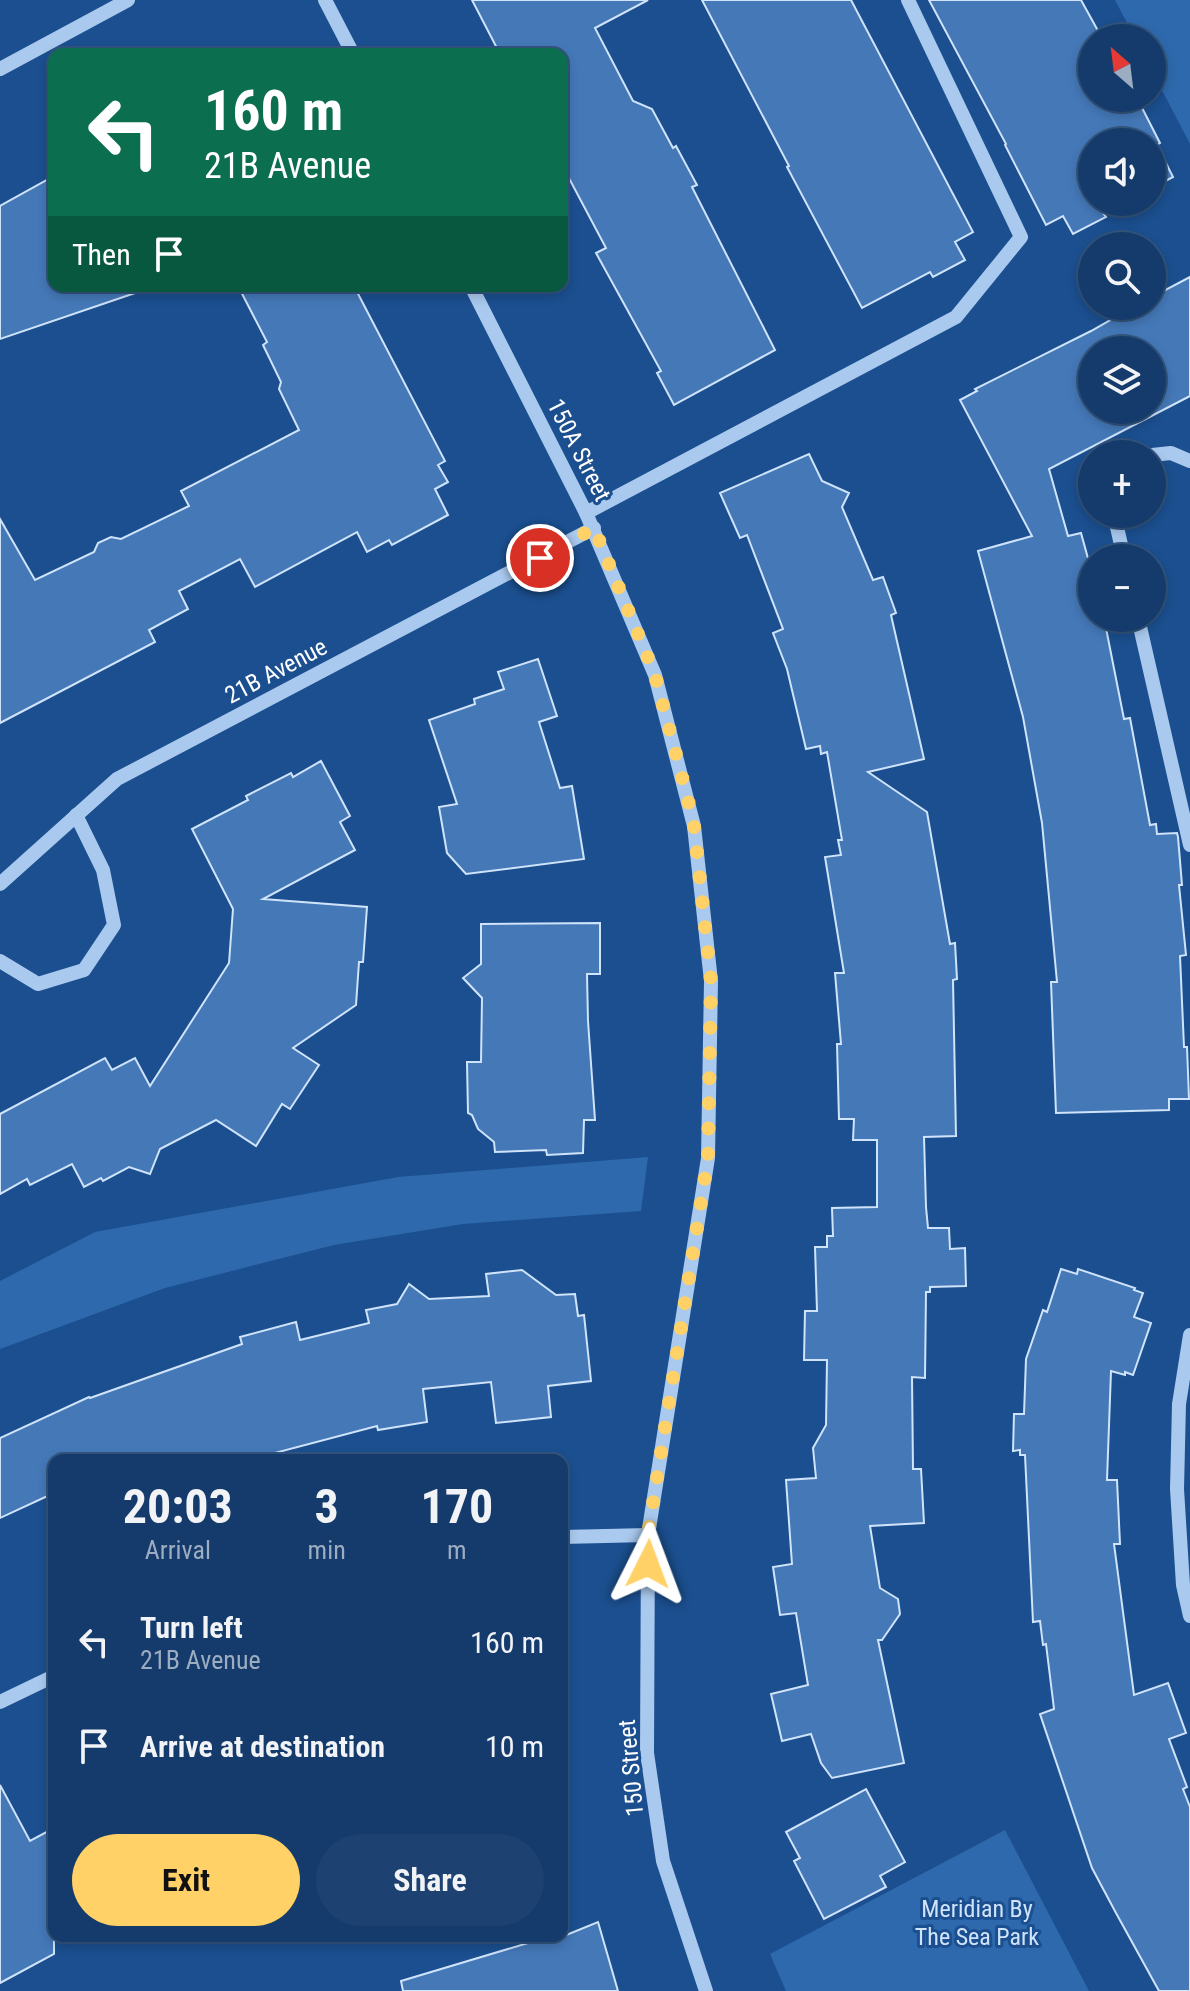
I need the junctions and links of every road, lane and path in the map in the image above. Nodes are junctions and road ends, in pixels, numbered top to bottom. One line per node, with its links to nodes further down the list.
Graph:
1 (128, 0): 5 (street)
2 (325, 0): 4 (street)
3 (908, 0): 9 (street)
4 (350, 48)
5 (0, 69)
6 (474, 292): 9 (street, 150A Street)
7 (1166, 454): 8 (street)
8 (1190, 461)
9 (586, 513): 10 (street, 150A Street)
10 (594, 528): 12 (street, 21B Avenue); 17 (street, 150A Street)
11 (1141, 632): 13 (street)
12 (76, 815): 14 (street, 21B Avenue); 15 (street)
13 (1190, 845)
14 (0, 884)
15 (0, 961)
16 (1190, 1335): 19 (street)
17 (648, 1535): 18 (street); 23 (street, 150 Street)
18 (568, 1537)
19 (1186, 1584): 20 (street)
20 (1190, 1616)
21 (48, 1679): 22 (street)
22 (0, 1702)
23 (706, 1991)

